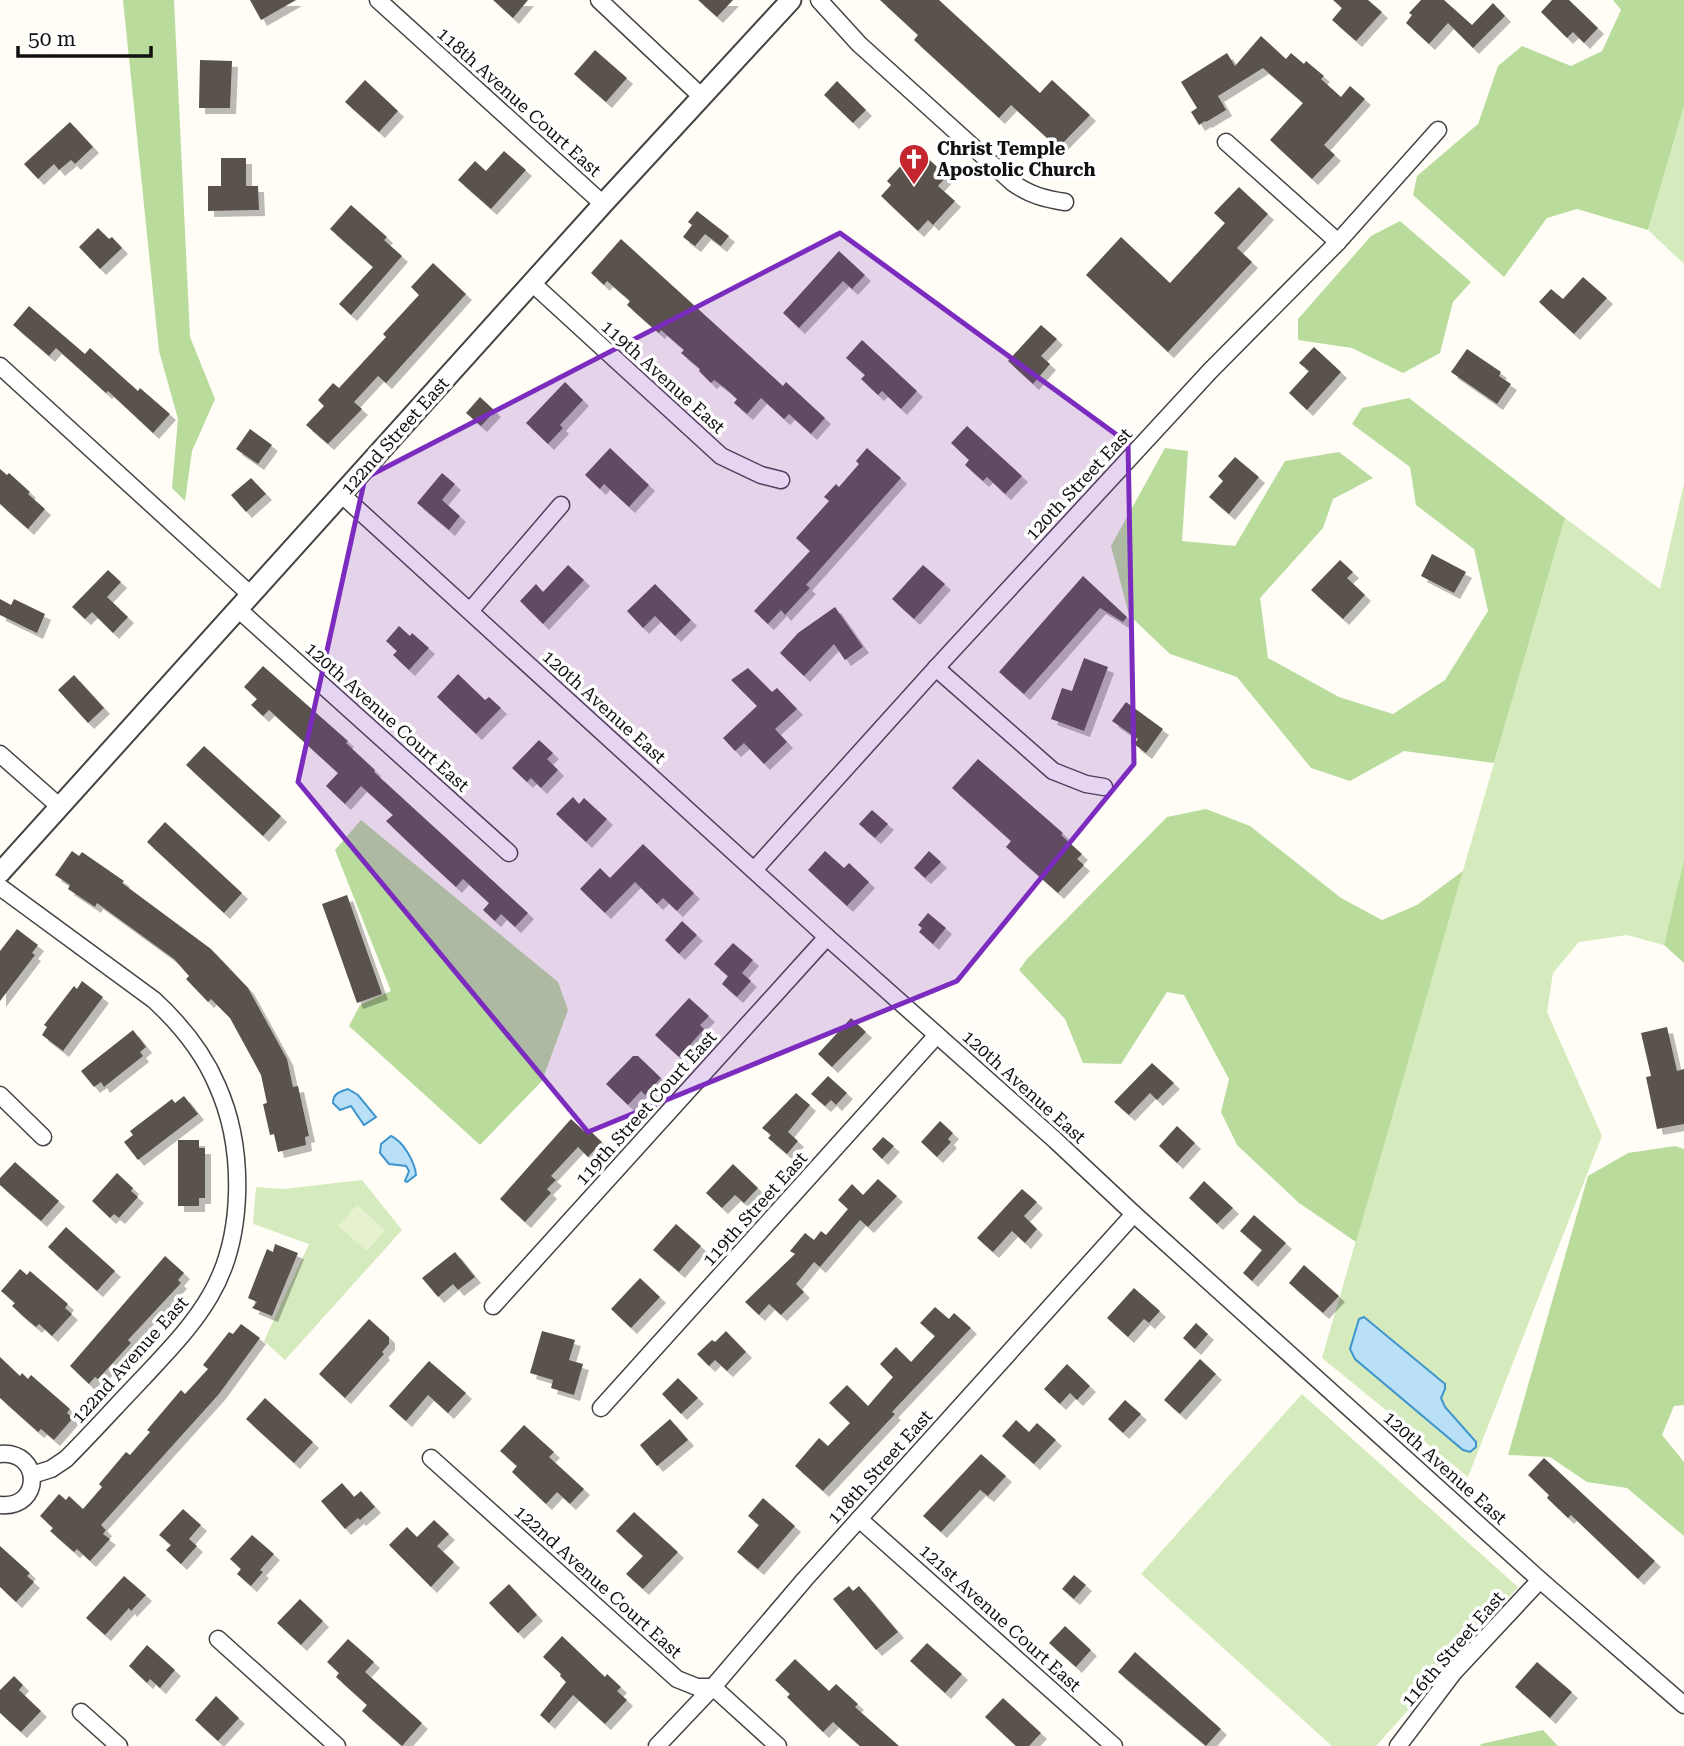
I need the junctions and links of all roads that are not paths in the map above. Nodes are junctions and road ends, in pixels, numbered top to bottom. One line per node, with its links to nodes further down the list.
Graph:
1 (378, 0): 9 (street, 118th Avenue Court East)
2 (599, 0): 5 (street)
3 (791, 0): 5 (street, 122nd Street East)
4 (819, 0): 8 (street)
5 (702, 97): 9 (street, 122nd Street East)
6 (1438, 130): 10 (street, 120th Street East)
7 (1226, 142): 10 (street)
8 (1065, 202)
9 (603, 204): 11 (street, 122nd Street East)
10 (1338, 242): 18 (street, 120th Street East)
11 (532, 283): 13 (street, 119th Avenue East); 14 (street, 122nd Street East)
12 (0, 366): 16 (street, 120th Avenue Court East)
13 (780, 480)
14 (342, 495): 16 (street, 122nd Street East); 17 (street, 120th Avenue East)
15 (561, 505): 17 (street)
16 (245, 603): 21 (street, 122nd Street East); 22 (street, 120th Avenue Court East)
17 (470, 611): 23 (street, 120th Avenue East)
18 (936, 668): 20 (street); 23 (street, 120th Street East)
19 (0, 754): 21 (street)
20 (1104, 787)
21 (60, 807): 24 (street, 122nd Street East)
22 (509, 853)
23 (754, 870): 26 (street, 120th Avenue East)
24 (0, 873)
25 (0, 887): 35 (street, 122nd Avenue East)
26 (827, 937): 27 (street, 120th Avenue East); 31 (street, 119th Street Court East)
27 (937, 1035): 30 (street, 120th Avenue East); 32 (street, 119th Street East)
28 (0, 1095): 29 (street)
29 (43, 1137)
30 (1134, 1214): 37 (street, 118th Street East); 38 (street, 120th Avenue East)
31 (493, 1306)
32 (601, 1408)
33 (0, 1454): 35 (street)
34 (432, 1458): 40 (street, 122nd Avenue Court East)
35 (32, 1475): 36 (street)
36 (0, 1505)
37 (859, 1519): 40 (street, 118th Street East); 47 (street, 121st Avenue Court East)
38 (1540, 1580): 41 (street, 120th Avenue East); 48 (street, 116th Street East)
39 (218, 1639): 44 (street)
40 (713, 1687): 45 (street, 118th Street East); 46 (street)
41 (1684, 1704)
42 (81, 1712): 43 (street)
43 (119, 1746)
44 (337, 1746)
45 (657, 1746)
46 (778, 1746)
47 (1114, 1746)
48 (1398, 1746)

